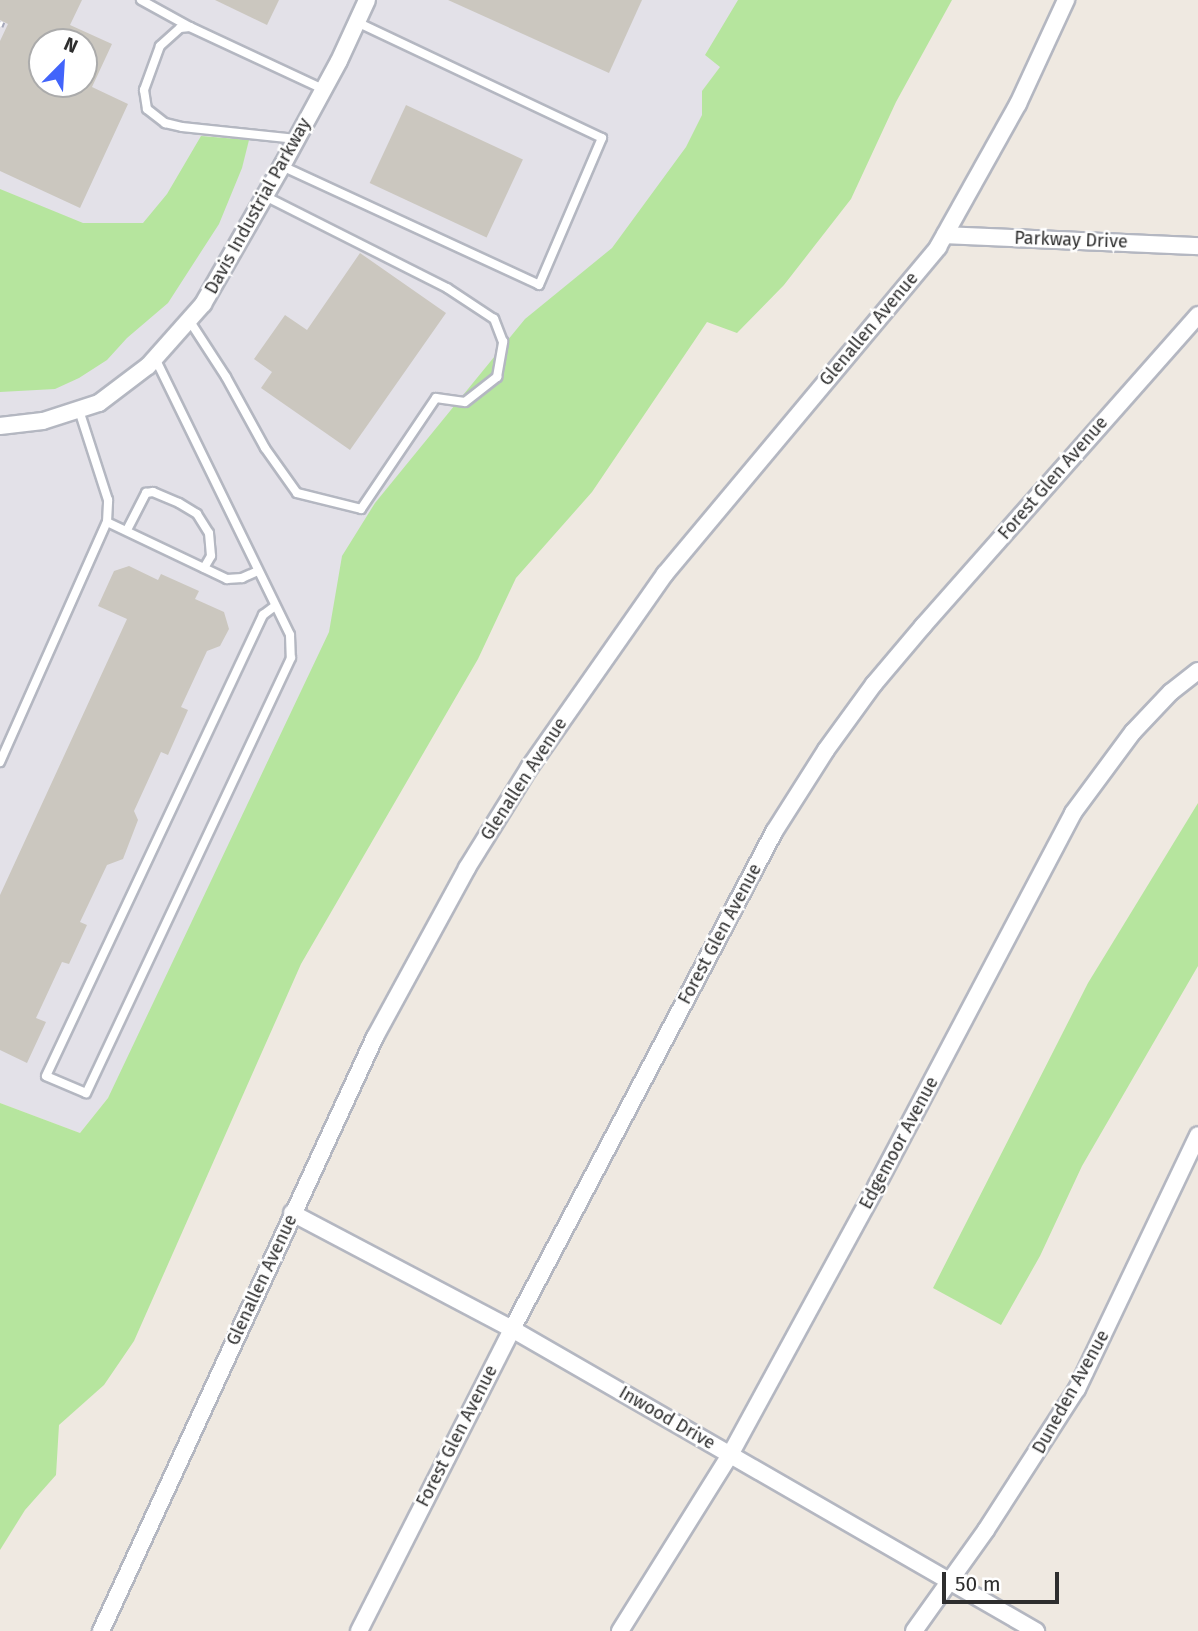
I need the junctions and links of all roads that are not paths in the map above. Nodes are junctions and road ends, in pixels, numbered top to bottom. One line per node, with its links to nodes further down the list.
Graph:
1 (141, 0): 5 (lane)
2 (367, 0): 4 (street, Davis Industrial Parkway)
3 (1066, 0): 10 (street, Glenallen Avenue)
4 (357, 22): 6 (street, Davis Industrial Parkway); 8 (lane)
5 (190, 27): 6 (lane); 7 (lane)
6 (323, 89): 7 (street, Davis Industrial Parkway)
7 (296, 139): 8 (street, Davis Industrial Parkway)
8 (282, 166): 9 (street, Davis Industrial Parkway)
9 (265, 196): 13 (street, Davis Industrial Parkway); 13 (lane)
10 (944, 235): 11 (street, Parkway Drive); 25 (street, Glenallen Avenue)
11 (1198, 246)
12 (1198, 314): 26 (street, Forest Glen Avenue)
13 (189, 320): 14 (street, Davis Industrial Parkway)
14 (155, 358): 15 (street, Davis Industrial Parkway); 20 (lane)
15 (79, 410): 16 (street, Davis Industrial Parkway); 17 (lane)
16 (0, 426)
17 (107, 522): 18 (lane); 23 (lane)
18 (127, 530): 19 (lane); 19 (lane)
19 (204, 568): 20 (lane)
20 (258, 571): 21 (lane)
21 (275, 606): 21 (lane)
22 (1198, 671): 27 (street, Edgemoor Avenue)
23 (0, 762)
24 (1198, 1135): 28 (street, Duneden Avenue)
25 (292, 1213): 26 (street, Inwood Drive); 29 (street, Glenallen Avenue)
26 (512, 1329): 27 (street, Inwood Drive); 30 (street, Forest Glen Avenue)
27 (730, 1455): 28 (street, Inwood Drive); 31 (street, Edgemoor Avenue)
28 (949, 1583): 32 (street, Duneden Avenue); 33 (street, Inwood Drive)
29 (101, 1631)
30 (359, 1631)
31 (620, 1631)
32 (914, 1631)
33 (1036, 1631)

